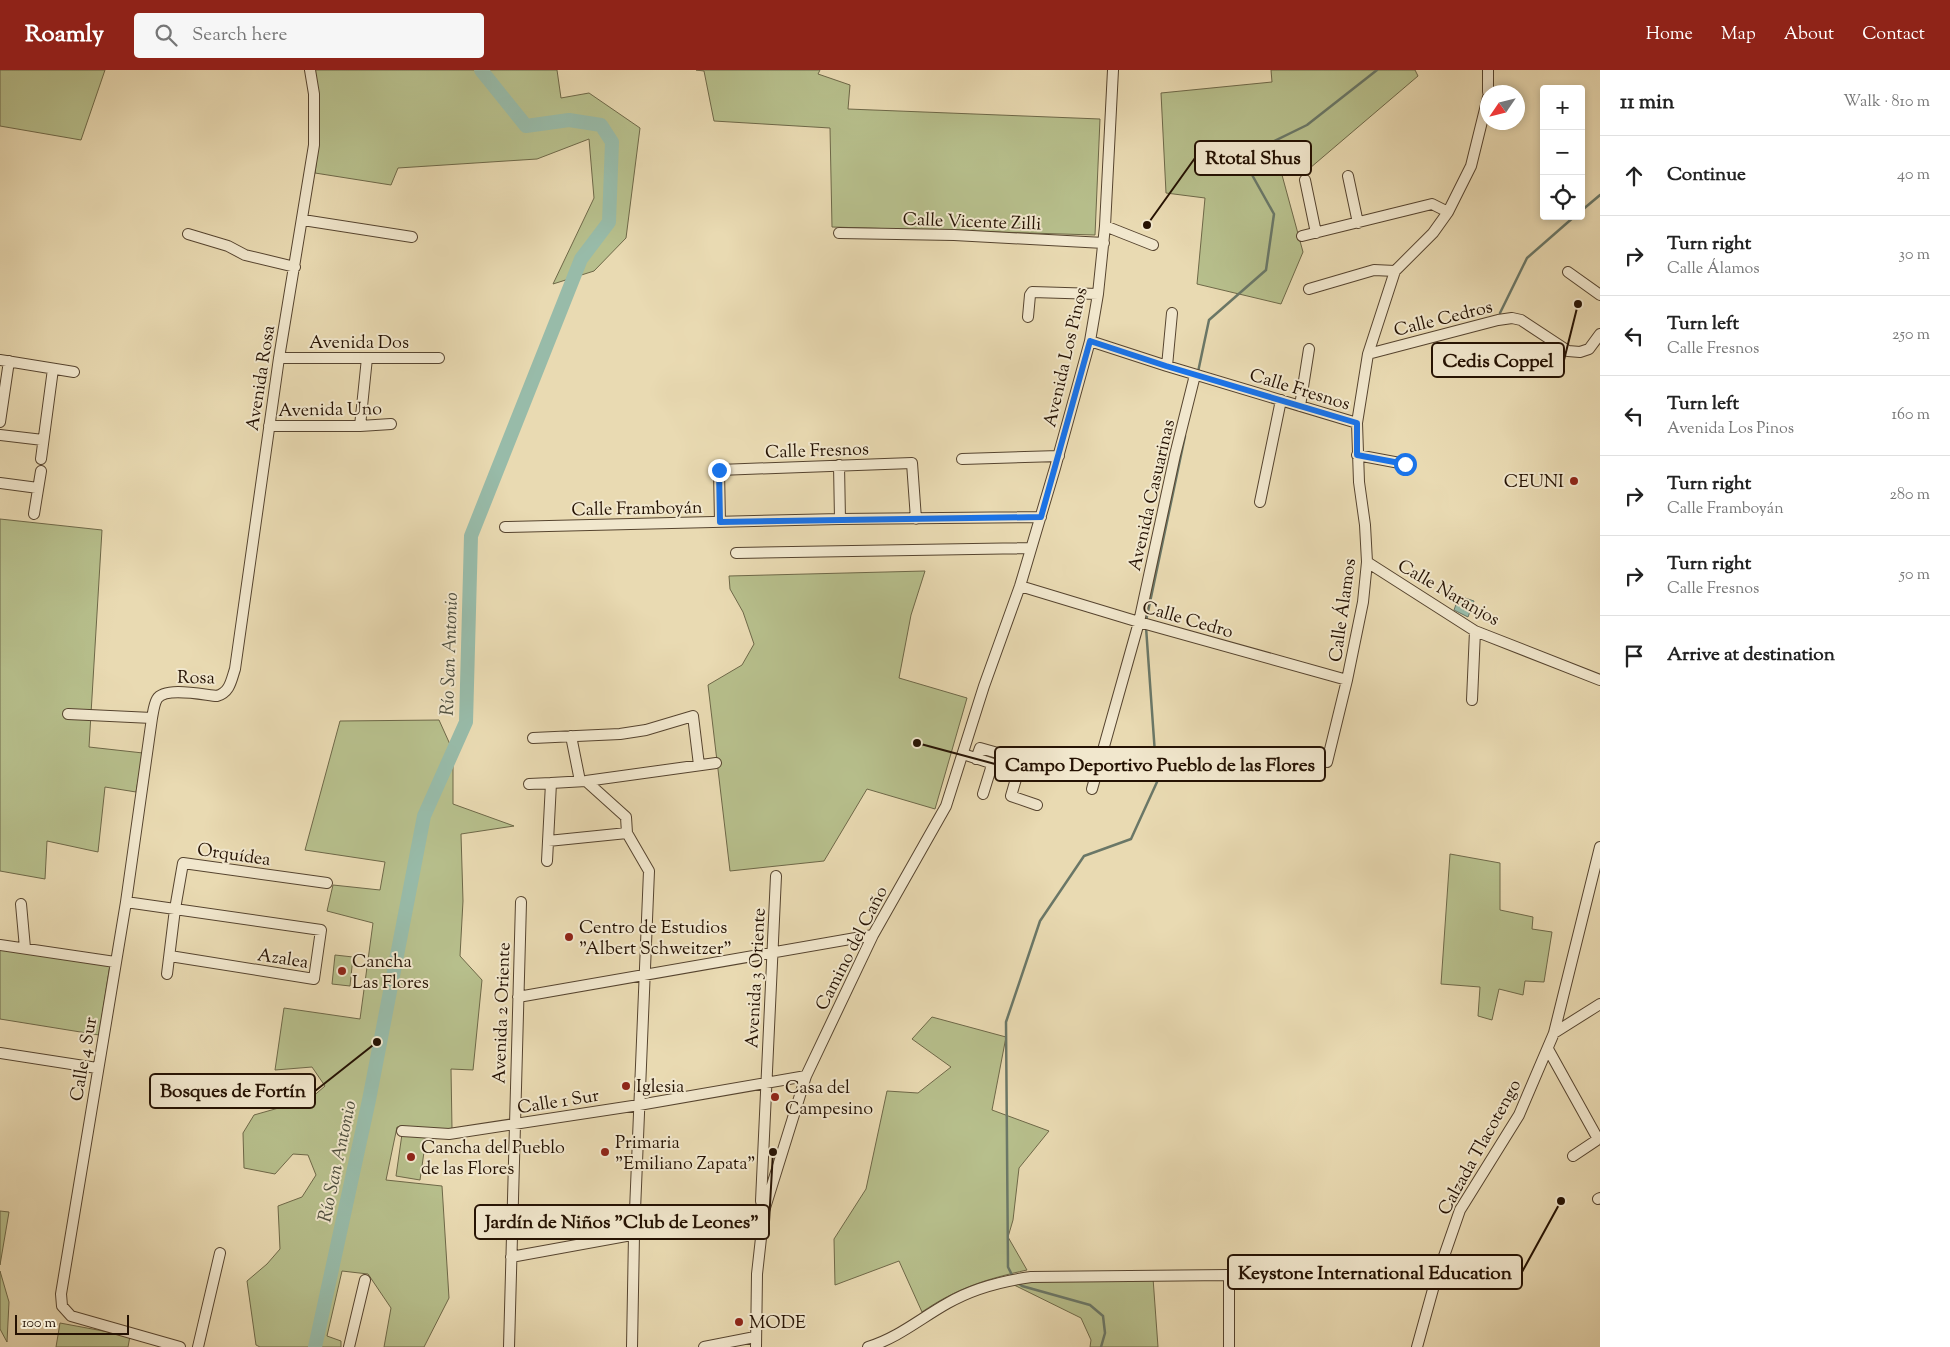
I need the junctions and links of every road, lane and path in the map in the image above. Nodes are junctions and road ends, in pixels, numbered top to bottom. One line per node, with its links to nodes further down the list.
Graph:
1 (310, 70): 9 (street, Avenida Rosa)
2 (1113, 70): 11 (street, Avenida Los Pinos)
3 (1488, 70): 4 (street)
4 (1488, 85)
5 (1480, 129): 8 (street, Calle Álamos)
6 (1348, 176): 10 (street)
7 (1305, 180): 13 (street)
8 (1448, 212): 10 (street); 20 (street, Calle Álamos)
9 (303, 220): 16 (street); 19 (street, Avenida Rosa)
10 (1358, 223): 13 (street)
11 (1105, 226): 17 (street, Avenida Los Pinos); 18 (street)
12 (839, 233): 17 (street, Calle Vicente Zilli)
13 (1316, 233): 15 (street)
14 (188, 234): 19 (street)
15 (1302, 236)
16 (412, 237)
17 (1104, 243): 23 (street, Avenida Los Pinos)
18 (1153, 245)
19 (295, 267): 31 (street, Avenida Rosa)
20 (1395, 271): 22 (street); 30 (street, Calle Álamos)
21 (1568, 272): 24 (street)
22 (1309, 289)
23 (1098, 294): 26 (street); 28 (street, Avenida Los Pinos)
24 (1600, 295)
25 (1172, 313): 35 (street)
26 (1028, 317)
27 (1600, 334): 30 (street, Calle Cedros)
28 (1090, 341): 35 (street, Calle Fresnos); 49 (street, Avenida Los Pinos)
29 (1309, 348): 40 (street)
30 (1368, 354): 42 (street, Calle Álamos)
31 (279, 358): 32 (street, Avenida Dos); 44 (street, Avenida Rosa)
32 (367, 358): 33 (street, Avenida Dos); 45 (street)
33 (439, 358)
34 (4, 361): 36 (street); 41 (street)
35 (1166, 366): 38 (street, Calle Fresnos)
36 (53, 369): 37 (street); 47 (street)
37 (74, 372)
38 (1195, 374): 39 (street, Calle Fresnos); 68 (street, Avenida Casuarinas)
39 (1281, 400): 40 (street, Calle Fresnos); 57 (street)
40 (1300, 406): 42 (street, Calle Fresnos)
41 (0, 422)
42 (1357, 423): 48 (street, Calle Álamos)
43 (391, 424): 45 (street, Avenida Uno)
44 (269, 426): 45 (street, Avenida Uno); 72 (street, Avenida Rosa)
45 (360, 426)
46 (0, 435): 47 (street)
47 (43, 440): 50 (street)
48 (1357, 455): 52 (street); 66 (street, Calle Álamos)
49 (1058, 456): 51 (street); 59 (street, Avenida Los Pinos)
50 (41, 459)
51 (962, 459)
52 (1405, 464)
53 (839, 466): 60 (street); 61 (street, Calle Fresnos); 62 (street, Calle Fresnos)
54 (41, 471): 56 (street)
55 (0, 484): 56 (street)
56 (38, 488): 58 (street)
57 (1260, 502)
58 (34, 514)
59 (1041, 517): 61 (street, Calle Framboyán); 64 (street, Avenida Los Pinos)
60 (840, 519): 61 (street, Calle Framboyán); 62 (street, Calle Framboyán)
61 (916, 519)
62 (720, 522): 63 (street, Calle Framboyán)
63 (505, 528)
64 (1031, 548): 65 (street); 67 (street, Avenida Los Pinos)
65 (736, 553)
66 (1367, 562): 69 (street, Calle Naranjos); 70 (street, Calle Álamos)
67 (1020, 586): 68 (street, Calle Cedro); 79 (street, Camino del Caño)
68 (1140, 622): 70 (street, Calle Cedro); 89 (street, Avenida Casuarinas)
69 (1475, 630): 71 (street, Calle Naranjos); 74 (street)
70 (1348, 680): 83 (street, Calle Álamos)
71 (1600, 680)
72 (227, 691): 73 (street, Rosa)
73 (163, 694): 76 (street, Calle 4 Sur)
74 (1472, 700)
75 (68, 714): 76 (street)
76 (152, 718): 98 (street, Calle 4 Sur)
77 (571, 736): 78 (street); 84 (street); 86 (street)
78 (534, 738)
79 (963, 754): 80 (street); 102 (street, Camino del Caño)
80 (976, 759): 81 (street); 85 (street)
81 (1026, 761)
82 (716, 762): 84 (street)
83 (1327, 762)
84 (699, 765): 86 (street)
85 (992, 765): 90 (street); 91 (street)
86 (583, 781): 87 (street); 92 (street)
87 (551, 783): 88 (street); 93 (street)
88 (529, 784)
89 (1092, 789)
90 (983, 794)
91 (1037, 805)
92 (627, 833): 93 (street); 109 (street)
93 (548, 842): 95 (street)
94 (1600, 847): 112 (street, Calzada Tlacotengo)
95 (547, 861)
96 (776, 876): 105 (street, Avenida 3 Oriente)
97 (327, 883): 101 (street, Orquídea)
98 (126, 902): 101 (street, Azalea); 107 (street, Calle 4 Sur)
99 (521, 902): 110 (street, Avenida 2 Oriente)
100 (21, 904): 104 (street)
101 (175, 909): 106 (street); 106 (street, Azalea)
102 (873, 935): 105 (street); 116 (street, Camino del Caño)
103 (0, 945): 104 (street)
104 (25, 948): 107 (street)
105 (772, 952): 109 (street); 117 (street, Avenida 3 Oriente)
106 (170, 956): 108 (street)
107 (116, 962): 115 (street, Calle 4 Sur)
108 (167, 974)
109 (646, 974): 110 (street); 118 (street)
110 (518, 997): 119 (street, Avenida 2 Oriente)
111 (1600, 1004): 112 (street)
112 (1554, 1033): 113 (street, Calzada Tlacotengo)
113 (1548, 1049): 121 (street); 129 (street, Calzada Tlacotengo)
114 (0, 1053): 115 (street)
115 (97, 1068): 131 (street, Calle 4 Sur)
116 (806, 1076): 117 (street, Calle 1 Sur); 123 (street, Camino del Caño)
117 (766, 1082): 118 (street, Calle 1 Sur); 123 (street, Avenida 3 Oriente)
118 (639, 1105): 119 (street, Calle 1 Sur); 124 (street)
119 (514, 1124): 120 (street, Calle 1 Sur); 126 (street, Avenida 2 Oriente)
120 (402, 1131)
121 (1599, 1138): 122 (street)
122 (1573, 1156)
123 (764, 1211): 124 (street); 130 (street, Camino del Caño)
124 (634, 1235): 126 (street); 135 (street)
125 (220, 1253): 132 (street)
126 (510, 1258): 134 (street, Avenida 2 Oriente)
127 (1229, 1275): 129 (street); 137 (street); 138 (street)
128 (365, 1280): 133 (street)
129 (1435, 1282): 139 (street, Calzada Tlacotengo)
130 (755, 1342): 136 (street)
131 (180, 1347)
132 (198, 1347)
133 (349, 1347)
134 (509, 1347)
135 (632, 1347)
136 (704, 1347)
137 (868, 1347)
138 (1229, 1347)
139 (1417, 1347)

